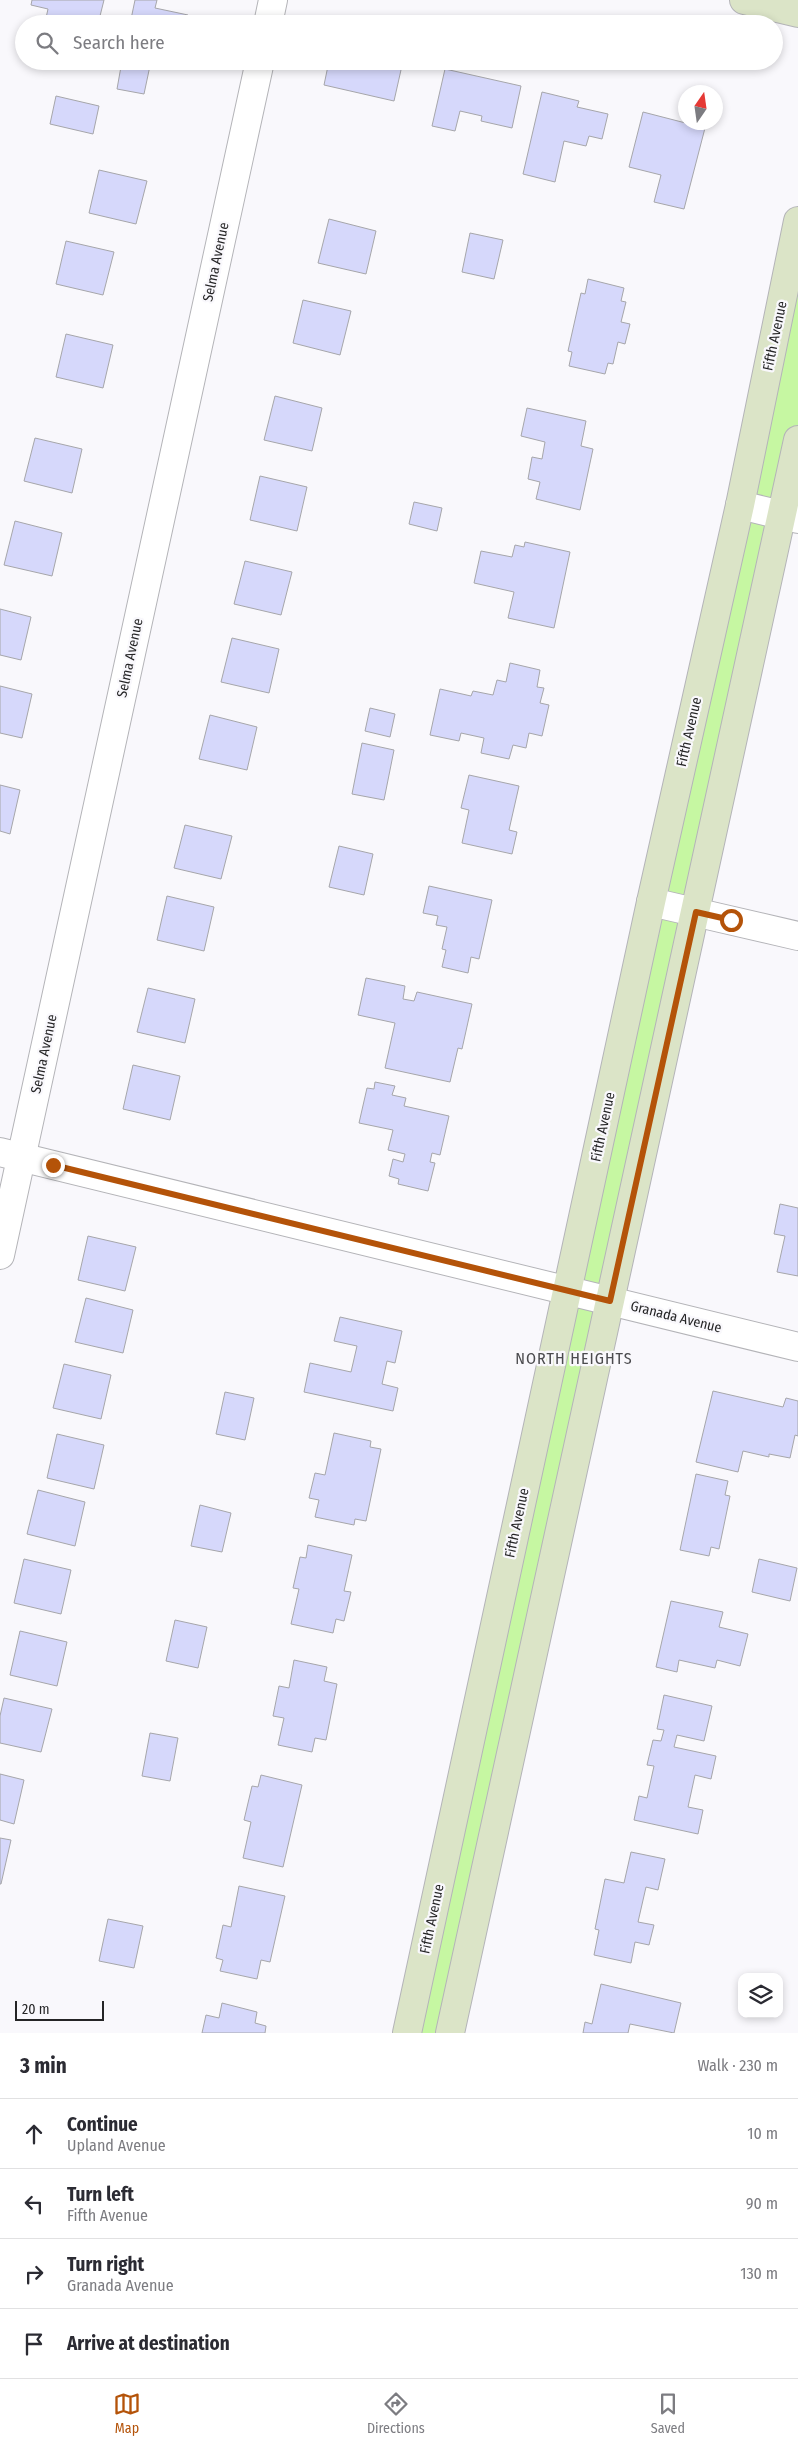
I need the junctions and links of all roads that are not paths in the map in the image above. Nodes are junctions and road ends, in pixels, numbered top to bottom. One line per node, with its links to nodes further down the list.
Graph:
1 (273, 0): 4 (street)
2 (744, 0): 3 (street)
3 (798, 13)
4 (270, 15)
5 (258, 70): 13 (street, Selma Avenue)
6 (798, 221): 8 (street, Fifth Avenue)
7 (798, 440): 9 (street)
8 (740, 505): 9 (street); 10 (street, Fifth Avenue)
9 (790, 517): 11 (street)
10 (651, 902): 11 (street); 15 (street, Fifth Avenue)
11 (696, 912): 12 (street); 16 (street)
12 (798, 936)
13 (11, 1155): 14 (street, Selma Avenue); 15 (street, Granada Avenue)
14 (0, 1255)
15 (568, 1291): 16 (street, Granada Avenue); 18 (street, Fifth Avenue)
16 (610, 1301): 17 (street, Granada Avenue); 19 (street)
17 (798, 1347)
18 (407, 2033)
19 (450, 2033)

